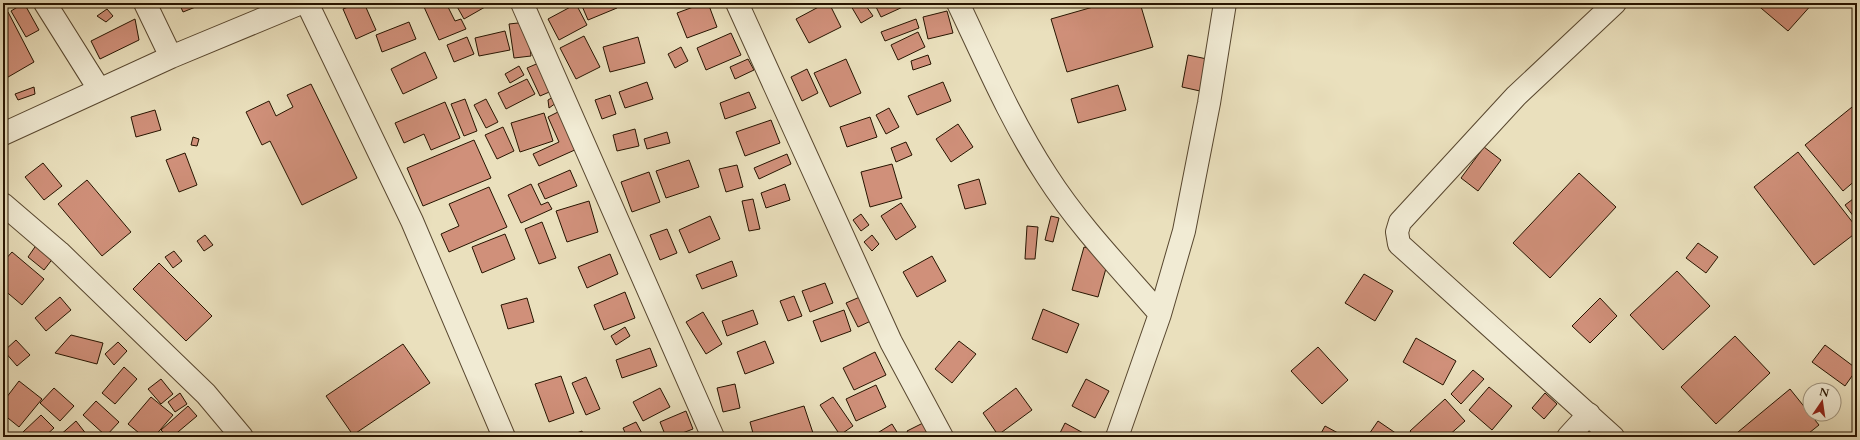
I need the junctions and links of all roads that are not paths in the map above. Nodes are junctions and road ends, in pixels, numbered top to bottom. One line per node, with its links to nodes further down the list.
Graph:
1 (45, 3): 11 (street)
2 (145, 3): 10 (street)
3 (301, 3): 10 (street)
4 (307, 3): 17 (street)
5 (522, 3): 18 (street)
6 (737, 3): 19 (street)
7 (958, 3): 14 (street)
8 (1225, 3): 14 (street)
9 (1615, 3): 15 (street)
10 (171, 57): 11 (street)
11 (99, 89): 12 (street)
12 (3, 134)
13 (3, 204): 16 (street)
14 (1160, 314): 20 (street)
15 (1589, 414): 21 (street); 22 (street)
16 (242, 437)
17 (504, 437)
18 (713, 437)
19 (942, 437)
20 (1117, 437)
21 (1568, 437)
22 (1613, 437)

